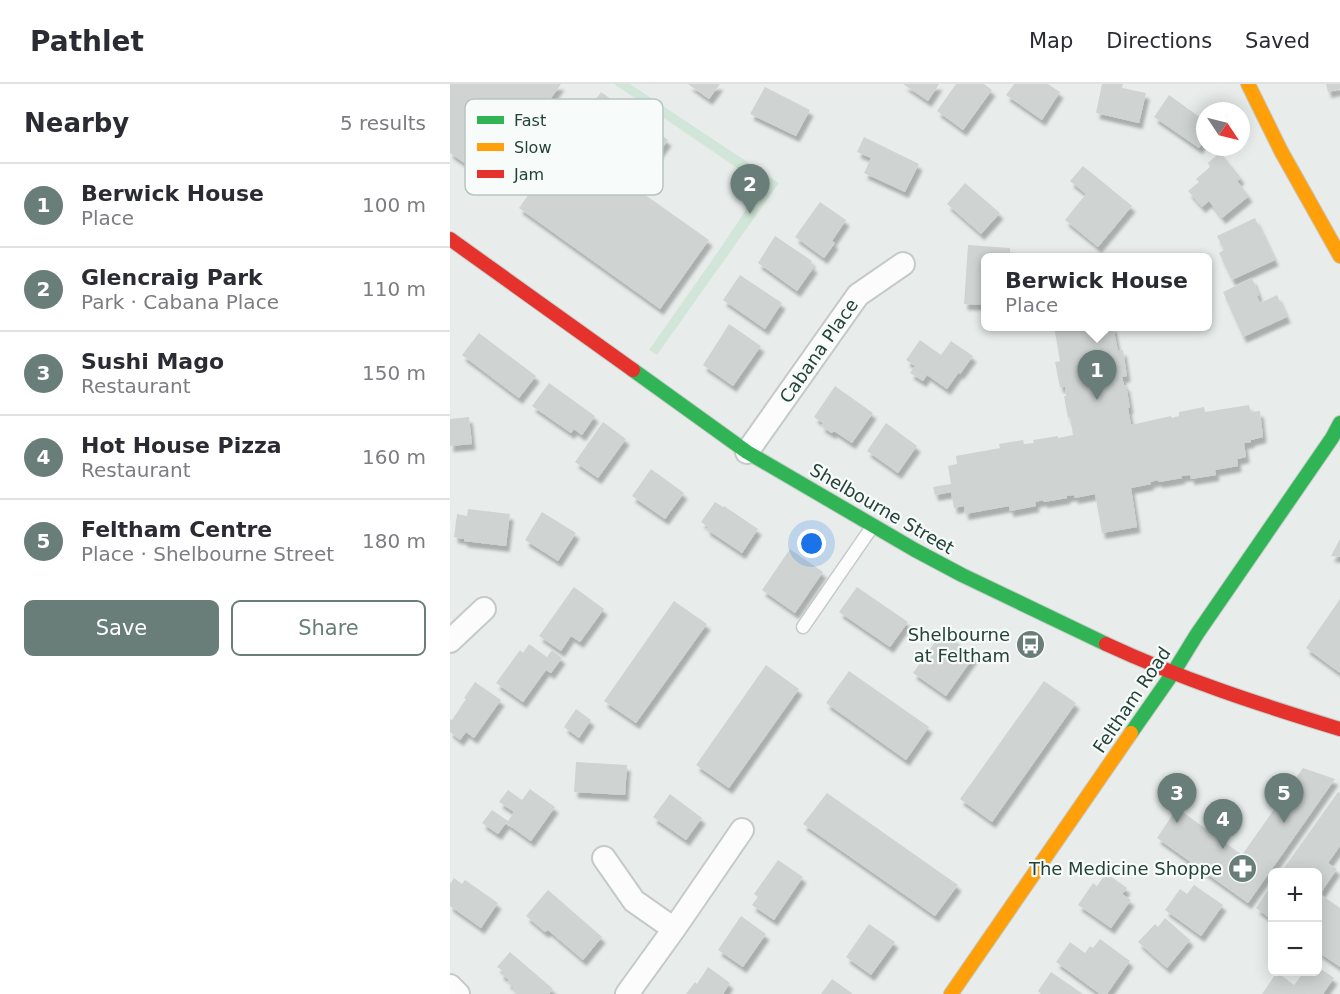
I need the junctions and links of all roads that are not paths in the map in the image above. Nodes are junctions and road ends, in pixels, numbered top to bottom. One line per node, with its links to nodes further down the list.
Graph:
1 (1248, 84): 3 (main road)
2 (450, 239): 6 (main road, Shelbourne Street)
3 (1339, 250)
4 (903, 264): 6 (street, Cabana Place)
5 (1340, 423): 11 (main road, Feltham Road)
6 (747, 452): 7 (main road, Shelbourne Street)
7 (873, 526): 9 (lane); 11 (main road, Shelbourne Street)
8 (484, 609): 10 (street)
9 (803, 627)
10 (450, 641)
11 (1173, 673): 12 (main road, Shelbourne Street); 19 (main road, Feltham Road)
12 (1340, 729)
13 (742, 830): 15 (street)
14 (603, 858): 15 (street)
15 (674, 929): 18 (street)
16 (450, 986): 17 (street)
17 (458, 994)
18 (627, 994)
19 (951, 994)

